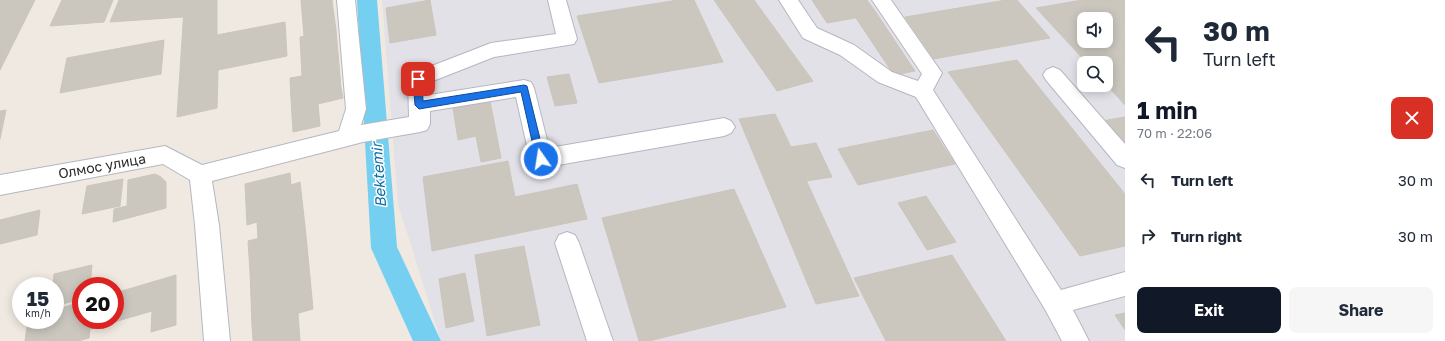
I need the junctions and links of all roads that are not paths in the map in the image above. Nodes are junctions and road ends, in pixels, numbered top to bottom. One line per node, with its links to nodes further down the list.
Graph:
1 (346, 0): 9 (street)
2 (557, 0): 7 (street)
3 (788, 0): 6 (street)
4 (881, 0): 6 (street)
5 (1053, 75): 10 (street)
6 (923, 91): 15 (street)
7 (420, 115): 8 (street); 9 (street)
8 (724, 127)
9 (355, 135): 11 (street)
10 (1125, 159)
11 (200, 175): 12 (street, Олмос улица); 16 (street)
12 (0, 185)
13 (566, 243): 17 (street)
14 (1125, 284): 15 (street)
15 (1055, 303): 18 (street)
16 (217, 341)
17 (600, 341)
18 (1076, 341)

